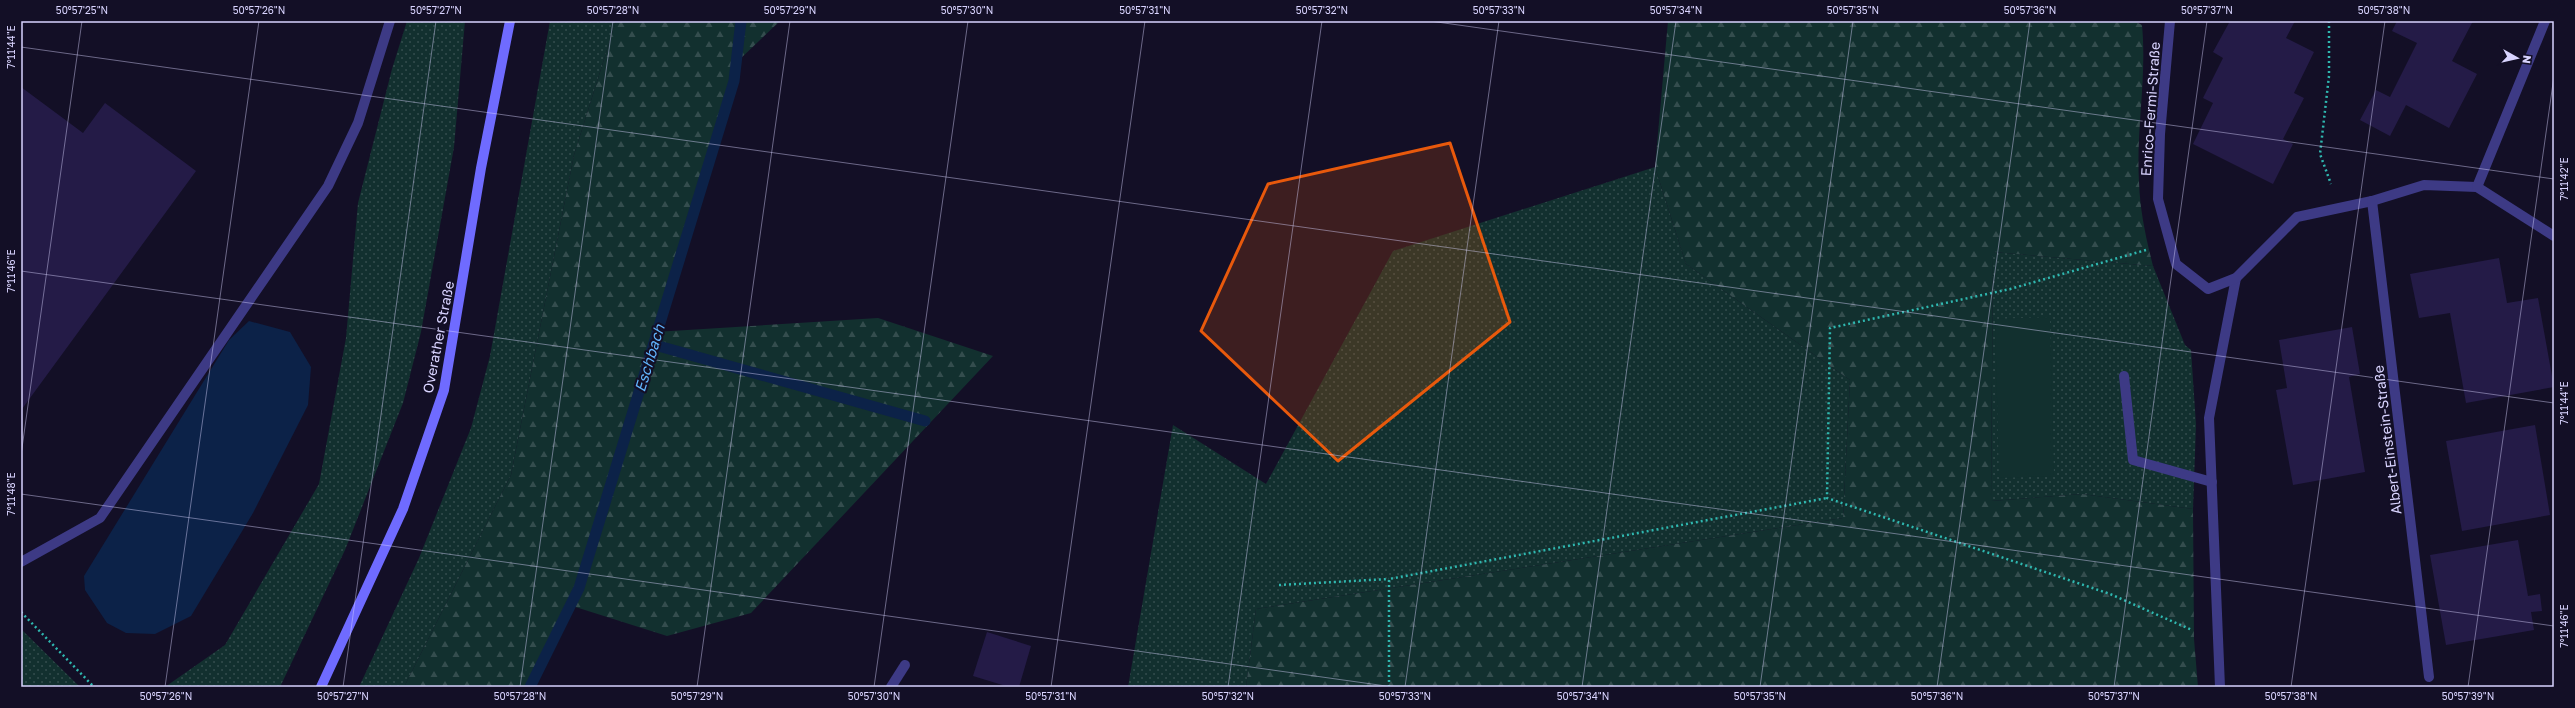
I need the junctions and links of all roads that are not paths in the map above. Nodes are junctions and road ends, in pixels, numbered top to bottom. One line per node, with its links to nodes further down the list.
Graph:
1 (390, 21): 11 (street)
2 (510, 21): 14 (main road, Overather Straße)
3 (2170, 21): 8 (street, Enrico-Fermi-Straße)
4 (2545, 21): 5 (street)
5 (2477, 187): 6 (street); 7 (street)
6 (2372, 200): 8 (street); 13 (street, Albert-Einstein-Straße)
7 (2554, 236)
8 (2236, 278): 10 (street)
9 (2124, 376): 10 (street)
10 (2212, 482): 16 (street)
11 (21, 562)
12 (905, 664): 15 (street)
13 (2429, 677)
14 (321, 687)
15 (891, 687)
16 (2220, 687)

